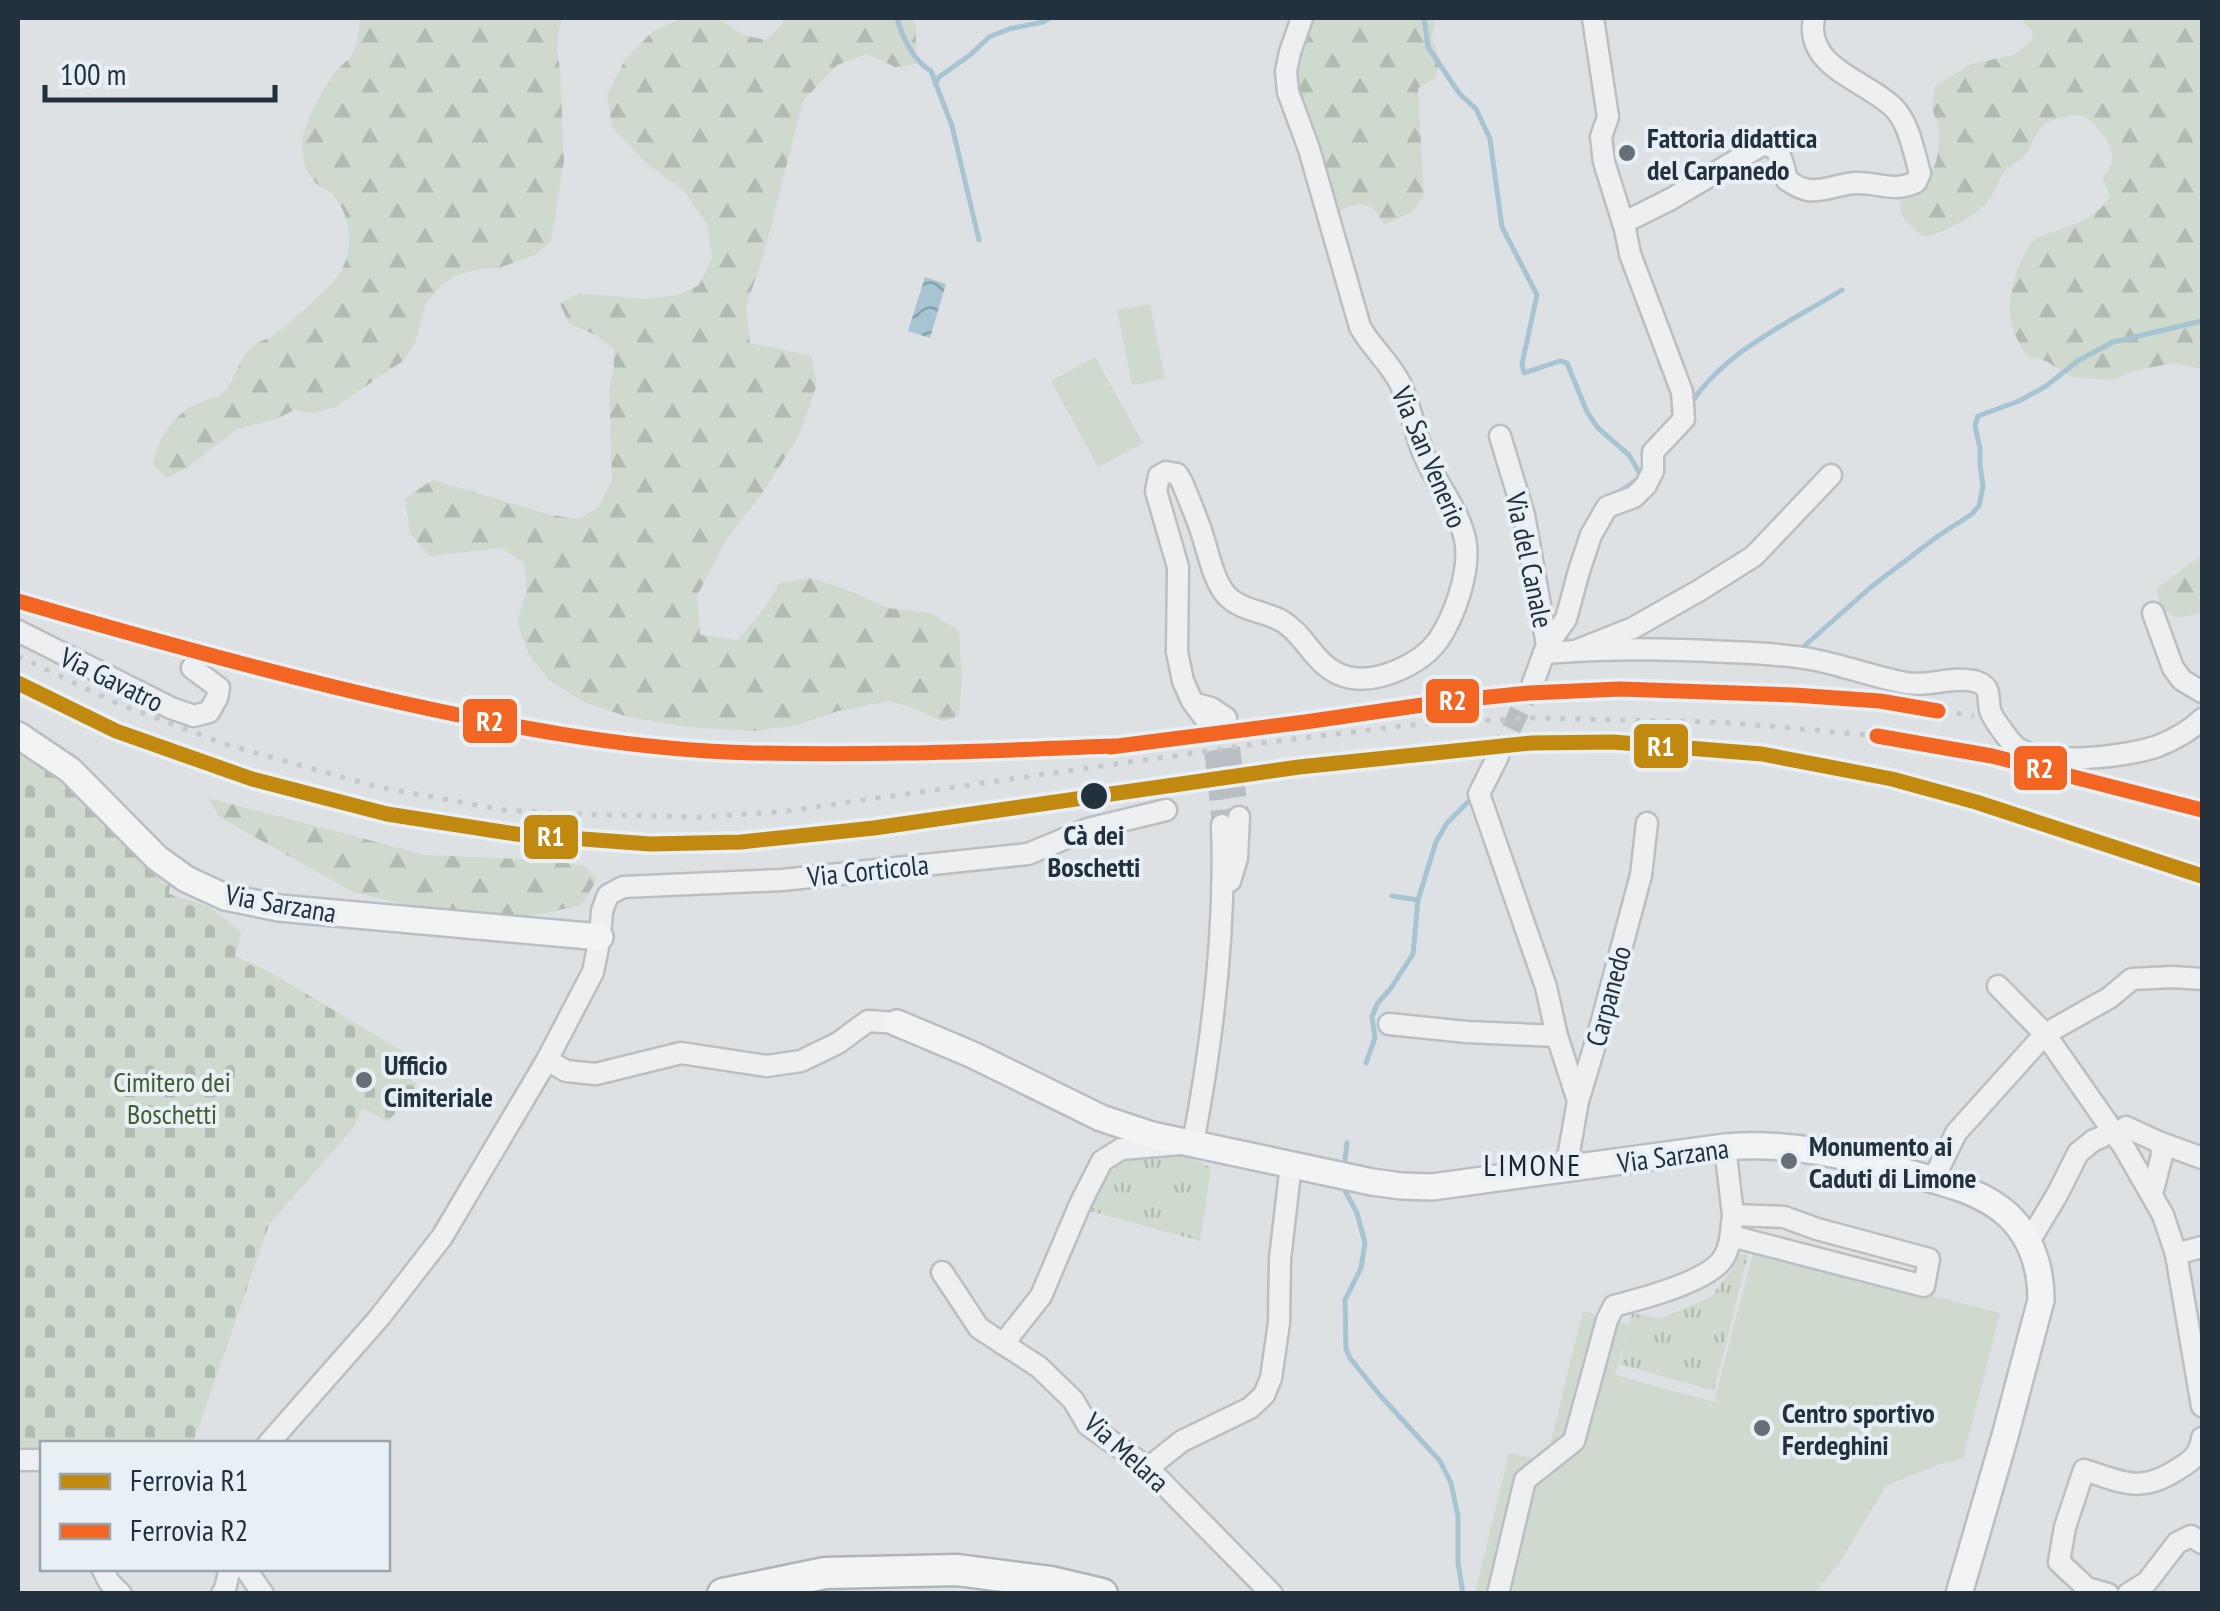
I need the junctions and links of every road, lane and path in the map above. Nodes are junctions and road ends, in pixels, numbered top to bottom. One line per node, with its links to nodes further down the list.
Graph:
1 (1302, 18): 14 (street, Via San Venerio)
2 (1594, 18): 4 (street)
3 (1814, 18): 4 (street)
4 (1623, 223): 9 (street)
5 (1500, 436): 9 (street, Via del Canale)
6 (1831, 475): 10 (street)
7 (2153, 613): 13 (street)
8 (18, 631): 11 (street, Via Gavatro)
9 (1546, 649): 10 (street); 12 (street, Via del Canale)
10 (1575, 651): 15 (street)
11 (192, 668)
12 (1533, 683)
13 (2202, 692)
14 (1209, 714)
15 (2202, 719)
16 (18, 734): 21 (main road, Via Sarzana)
17 (1498, 756): 27 (street)
18 (1166, 810): 21 (street, Via Corticola)
19 (1231, 821): 32 (street)
20 (1646, 823): 29 (street, Carpanedo)
21 (600, 938): 28 (street, Via Corticola)
22 (2202, 980): 26 (street)
23 (1998, 986): 26 (street)
24 (897, 1023): 28 (street); 32 (main road, Via Sarzana)
25 (1389, 1024): 27 (street)
26 (2044, 1034): 38 (street); 39 (street)
27 (1557, 1036): 29 (street)
28 (546, 1060): 48 (street, Via Corticola)
29 (1578, 1101): 37 (street, Carpanedo)
30 (2126, 1127): 33 (street)
31 (2102, 1137): 41 (street)
32 (1193, 1143): 36 (main road, Via Sarzana); 45 (street)
33 (2161, 1144): 35 (street); 39 (street)
34 (1725, 1147): 37 (main road, Via Sarzana); 38 (main road, Via Sarzana); 40 (street)
35 (2202, 1158)
36 (1292, 1164): 37 (main road, Via Sarzana); 49 (street)
37 (1566, 1169)
38 (1933, 1180): 41 (main road, Via Sarzana)
39 (2152, 1194): 43 (street)
40 (1732, 1226): 40 (street); 58 (street)
41 (2028, 1244): 59 (main road, Via Sarzana)
42 (2202, 1247): 43 (street)
43 (2176, 1254): 46 (street)
44 (942, 1272): 45 (street, Via Melara)
45 (1003, 1344): 49 (street, Via Melara)
46 (2202, 1406)
47 (2202, 1438): 60 (street)
48 (271, 1441)
49 (1148, 1468): 57 (street, Via Melara)
50 (2202, 1543): 61 (street)
51 (104, 1571): 53 (street)
52 (247, 1571): 54 (street)
53 (120, 1594)
54 (262, 1594)
55 (722, 1594): 56 (highway)
56 (1102, 1594)
57 (1272, 1594)
58 (1498, 1594)
59 (1959, 1594)
60 (2108, 1594)
61 (2128, 1594)

